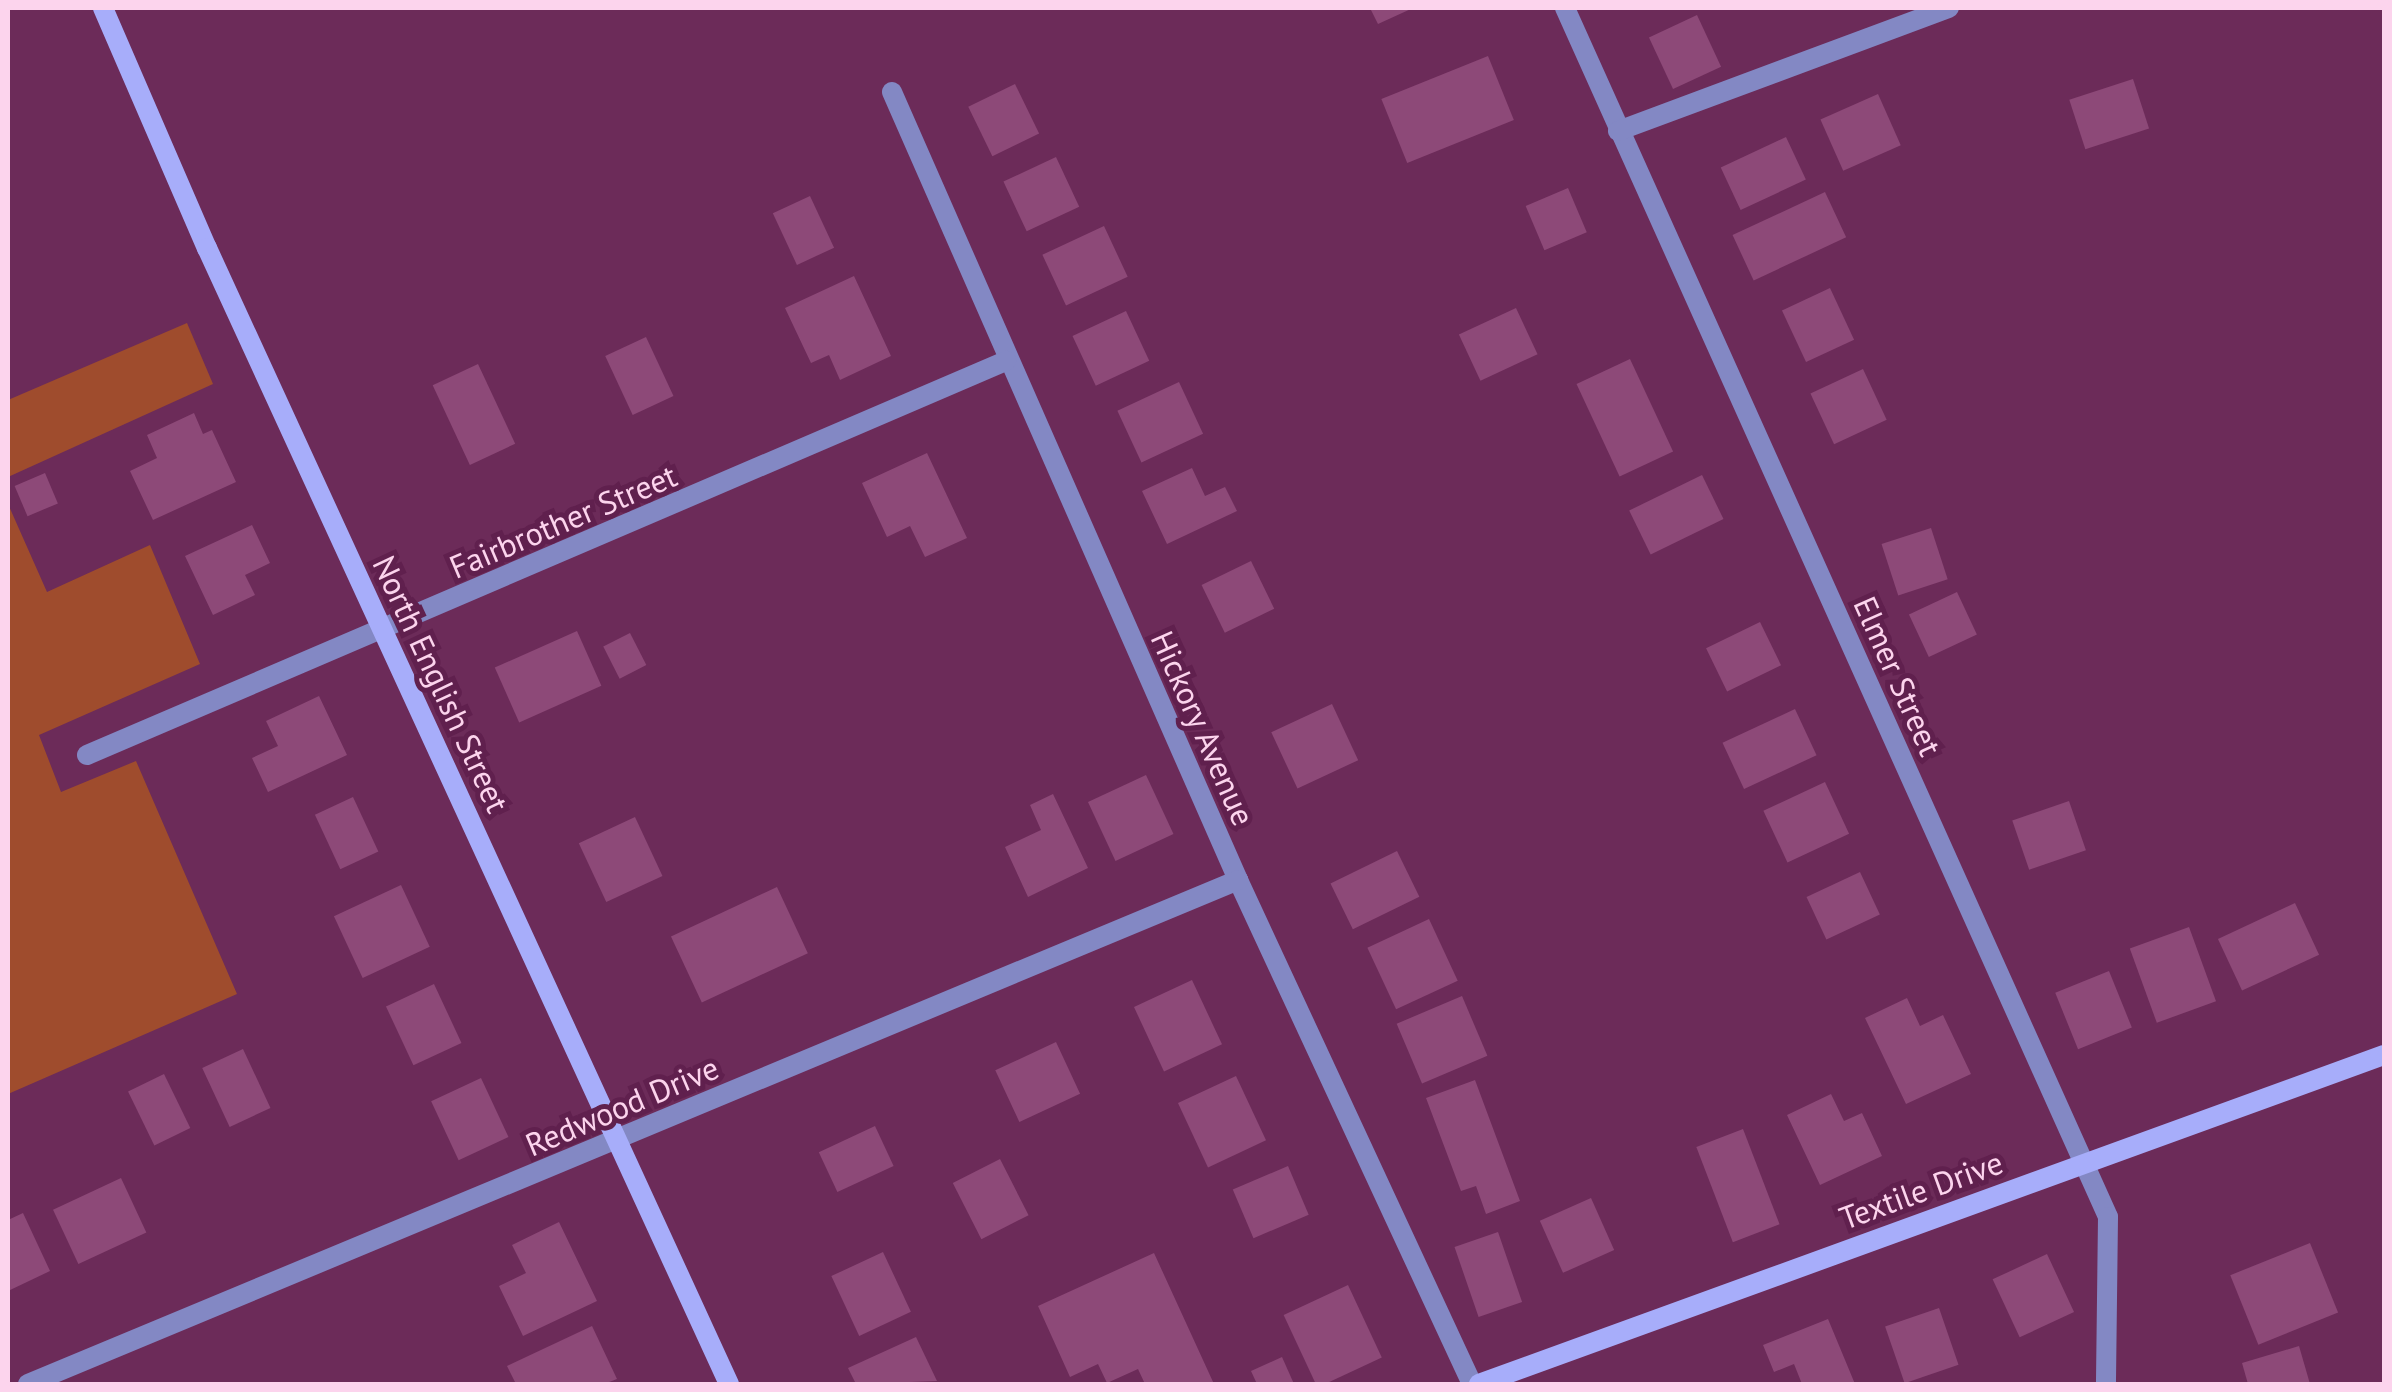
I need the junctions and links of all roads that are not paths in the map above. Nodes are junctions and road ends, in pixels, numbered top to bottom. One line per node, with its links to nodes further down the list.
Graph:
1 (104, 8): 7 (street, North English Street)
2 (1565, 8): 5 (street, Elmer Street)
3 (1949, 8): 5 (street)
4 (892, 92): 6 (street, Hickory Avenue)
5 (1618, 131): 12 (street, Elmer Street)
6 (1006, 361): 7 (street, Fairbrother Street); 9 (street, Hickory Avenue)
7 (384, 632): 8 (street, Fairbrother Street); 11 (street, North English Street)
8 (87, 754)
9 (1238, 880): 11 (street, Redwood Drive); 15 (street, Hickory Avenue)
10 (2384, 1054): 12 (street, Textile Drive)
11 (618, 1141): 13 (street, Redwood Drive); 14 (street, North English Street)
12 (2085, 1162): 15 (street, Textile Drive); 16 (street, Elmer Street)
13 (28, 1384)
14 (729, 1384)
15 (1476, 1384)
16 (2106, 1384)

